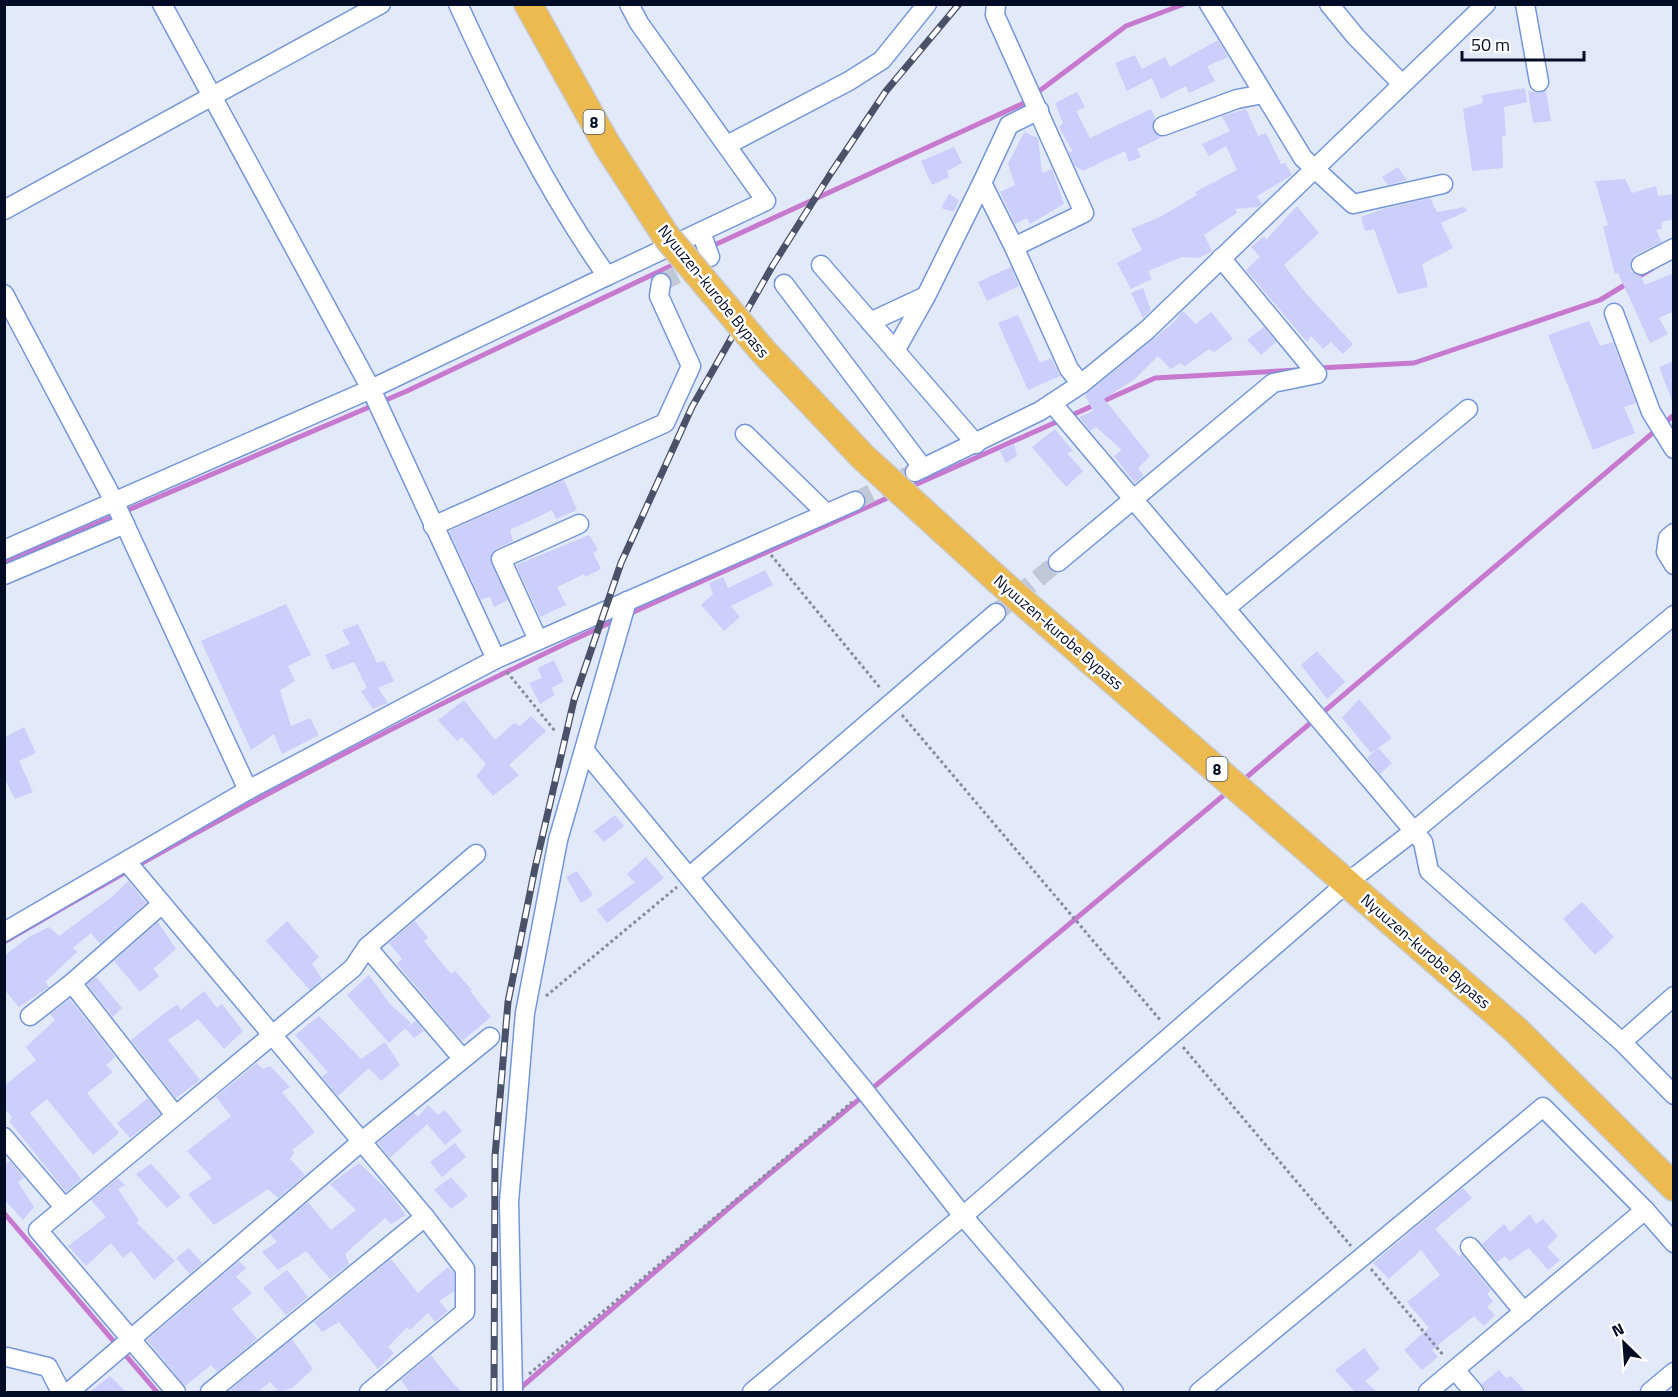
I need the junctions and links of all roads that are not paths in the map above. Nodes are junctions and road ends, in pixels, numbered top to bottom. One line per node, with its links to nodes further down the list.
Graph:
1 (162, 4): 15 (street)
2 (381, 4): 15 (street)
3 (458, 4): 30 (street)
4 (528, 4): 69 (highway, Nyuuzen-kurobe Bypass / 8, bridge)
5 (629, 4): 18 (street)
6 (927, 4): 18 (street)
7 (996, 4): 16 (street)
8 (1209, 4): 14 (street)
9 (1329, 4): 13 (street)
10 (1525, 4): 12 (street)
11 (1480, 7): 13 (street)
12 (1539, 82)
13 (1402, 84): 19 (street)
14 (1263, 94): 17 (street); 19 (street)
15 (212, 97): 22 (street); 39 (street)
16 (1039, 110): 20 (street); 24 (street)
17 (1163, 126)
18 (727, 145): 23 (street)
19 (1314, 169): 21 (street); 27 (street)
20 (982, 183): 24 (street); 34 (street)
21 (1443, 184)
22 (4, 210)
23 (701, 232): 26 (street); 30 (street)
24 (1014, 247): 38 (street)
25 (1674, 248): 28 (street)
26 (710, 257)
27 (1221, 258): 38 (street); 45 (street)
28 (1641, 265)
29 (821, 266): 36 (street)
30 (607, 276): 39 (street)
31 (661, 283): 51 (street)
32 (784, 284): 43 (street)
33 (4, 294): 47 (street)
34 (926, 296): 36 (street); 37 (street)
35 (1614, 313): 44 (street)
36 (870, 322): 37 (street)
37 (895, 351): 43 (street)
38 (1081, 384): 40 (street)
39 (371, 389): 47 (street); 51 (street)
40 (1052, 404): 43 (street); 45 (street)
41 (1468, 409): 58 (street)
42 (745, 434): 48 (street)
43 (976, 444)
44 (1674, 449)
45 (1135, 500): 54 (street); 58 (street)
46 (855, 501): 48 (street)
47 (115, 502): 49 (street); 53 (street)
48 (826, 513): 57 (street)
49 (125, 524): 56 (street); 64 (street)
50 (579, 524): 61 (street)
51 (434, 526): 62 (street)
52 (1674, 533): 55 (street)
53 (4, 550)
54 (1058, 562)
55 (1674, 565)
56 (4, 575)
57 (627, 601): 61 (street); 63 (street)
58 (1226, 608): 65 (street)
59 (996, 614): 68 (street)
60 (1674, 615): 65 (street)
61 (538, 640): 62 (street)
62 (496, 659): 64 (street)
63 (585, 751): 68 (street); 97 (street)
64 (248, 790): 67 (street)
65 (1414, 831): 69 (street); 78 (street)
66 (476, 854): 72 (street)
67 (127, 862): 70 (street); 71 (street)
68 (690, 876): 87 (street)
69 (1348, 882): 84 (highway, Nyuuzen-kurobe Bypass / 8); 87 (street)
70 (162, 904): 73 (street); 76 (street)
71 (4, 932)
72 (367, 947): 76 (street); 79 (street)
73 (72, 983): 75 (street); 81 (street)
74 (1674, 996): 78 (street)
75 (30, 1016)
76 (271, 1036): 81 (street); 83 (street)
77 (490, 1037): 79 (street)
78 (1622, 1042): 80 (street)
79 (462, 1058): 83 (street)
80 (1674, 1095)
81 (175, 1115): 85 (street)
82 (4, 1137): 85 (street)
83 (360, 1142): 88 (street); 92 (street)
84 (1674, 1187)
85 (64, 1207): 92 (street)
86 (1645, 1210): 89 (street); 91 (street); 105 (street)
87 (963, 1216): 103 (street); 104 (street)
88 (424, 1217): 96 (street); 101 (street)
89 (1674, 1243)
90 (1470, 1247): 91 (street)
91 (1524, 1312): 94 (street)
92 (130, 1340): 99 (street); 100 (street)
93 (7, 1358): 98 (street)
94 (1455, 1370): 106 (street); 107 (street)
95 (1674, 1372): 108 (street)
96 (390, 1386): 102 (street)
97 (513, 1390)
98 (61, 1392)
99 (69, 1392)
100 (176, 1392)
101 (210, 1392)
102 (369, 1392)
103 (752, 1392)
104 (1113, 1392)
105 (1199, 1392)
106 (1428, 1392)
107 (1474, 1392)
108 (1650, 1392)

